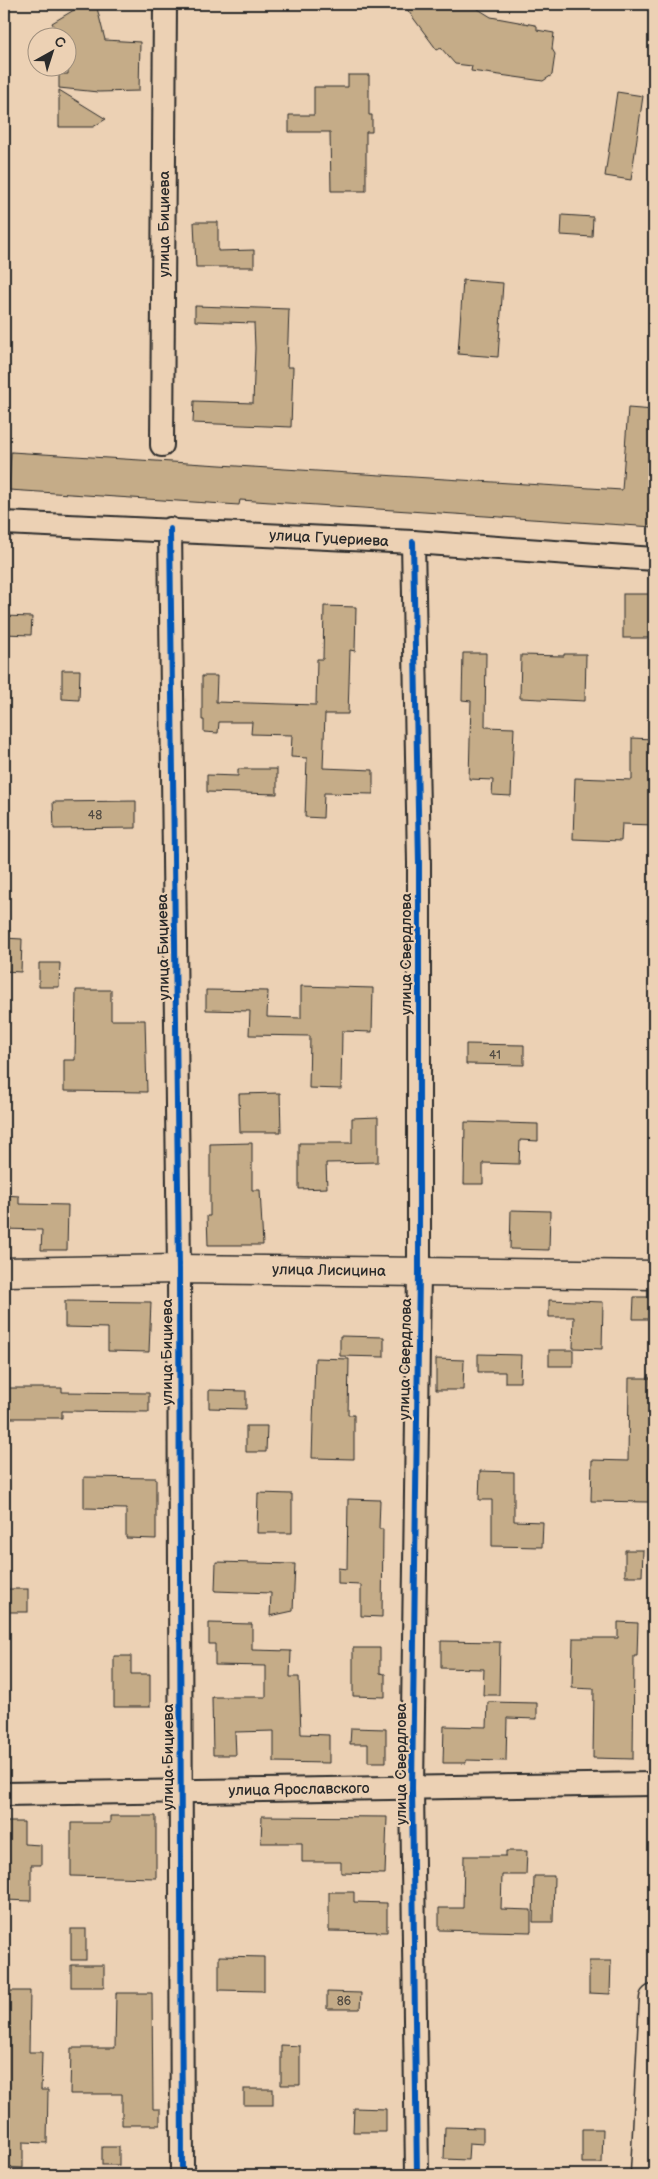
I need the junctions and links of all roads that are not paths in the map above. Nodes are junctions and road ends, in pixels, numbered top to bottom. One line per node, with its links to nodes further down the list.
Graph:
1 (165, 4): 2 (street, улица Бициева)
2 (162, 445)
3 (4, 523): 4 (street, улица Гуцериева)
4 (170, 529): 5 (street, улица Гуцериева); 7 (street, улица Бициева)
5 (413, 542): 6 (street, улица Гуцериева); 8 (street, улица Свердлова)
6 (654, 559)
7 (179, 1269): 8 (street, улица Лисицина); 9 (street, улица Лисицина); 13 (street, улица Бициева)
8 (419, 1271): 10 (street, улица Лисицина); 12 (street, улица Свердлова)
9 (4, 1272)
10 (654, 1275)
11 (654, 1784): 12 (street, улица Ярославского)
12 (412, 1788): 13 (street, улица Ярославского); 17 (street, улица Свердлова)
13 (180, 1791): 14 (street, улица Ярославского); 16 (street, улица Бициева)
14 (4, 1794)
15 (654, 1999): 18 (street)
16 (182, 2175)
17 (417, 2175)
18 (645, 2175)

